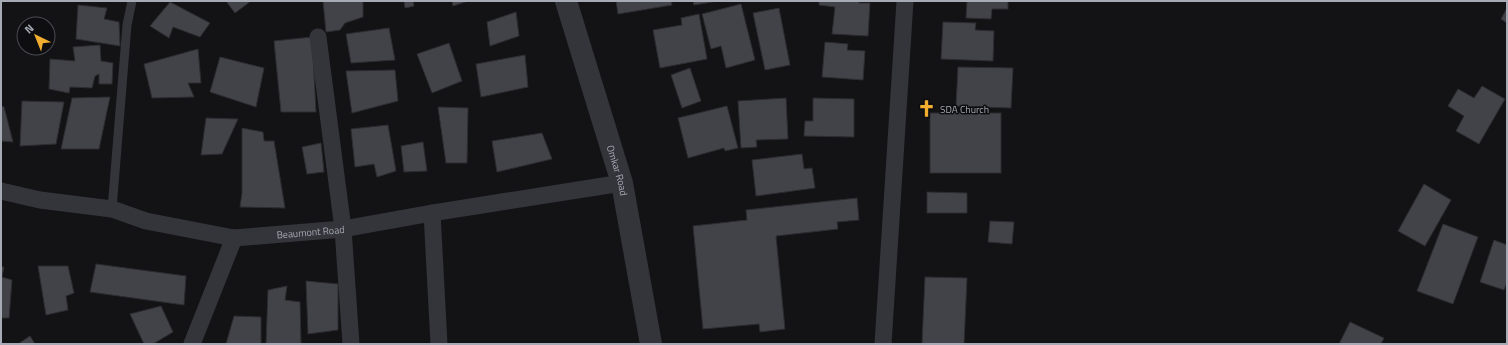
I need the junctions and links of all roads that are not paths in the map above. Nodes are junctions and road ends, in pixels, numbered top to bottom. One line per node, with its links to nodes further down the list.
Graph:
1 (132, 1): 7 (lane)
2 (566, 1): 5 (street, Omkar Road)
3 (905, 1): 15 (street)
4 (318, 37): 9 (street)
5 (622, 183): 8 (street, Beaumont Road); 14 (street, Omkar Road)
6 (1, 191): 7 (street, Beaumont Road)
7 (112, 209): 10 (street, Beaumont Road)
8 (432, 213): 9 (street, Beaumont Road); 13 (street)
9 (343, 229): 10 (street, Beaumont Road); 12 (street)
10 (234, 238): 11 (street)
11 (192, 344)
12 (351, 344)
13 (439, 344)
14 (651, 344)
15 (883, 344)

